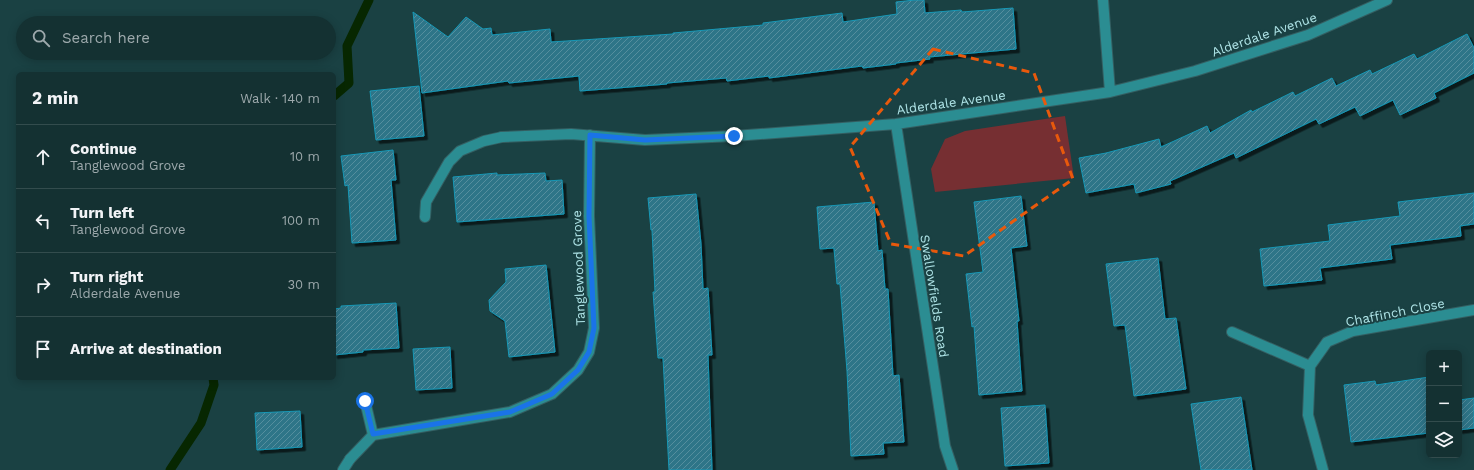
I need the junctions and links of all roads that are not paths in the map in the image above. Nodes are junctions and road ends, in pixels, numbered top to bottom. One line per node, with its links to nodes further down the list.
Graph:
1 (1103, 0): 3 (street)
2 (1387, 0): 3 (street, Alderdale Avenue)
3 (1110, 92): 4 (street, Alderdale Avenue)
4 (896, 124): 5 (street, Alderdale Avenue); 13 (street, Swallowfields Road)
5 (590, 135): 6 (street, Alderdale Avenue); 11 (street, Tanglewood Grove)
6 (424, 217)
7 (1474, 310): 9 (street, Chaffinch Close)
8 (1232, 332): 9 (street)
9 (1310, 366): 14 (street)
10 (365, 401): 11 (street)
11 (373, 434): 12 (street)
12 (344, 470)
13 (953, 470)
14 (1323, 470)

